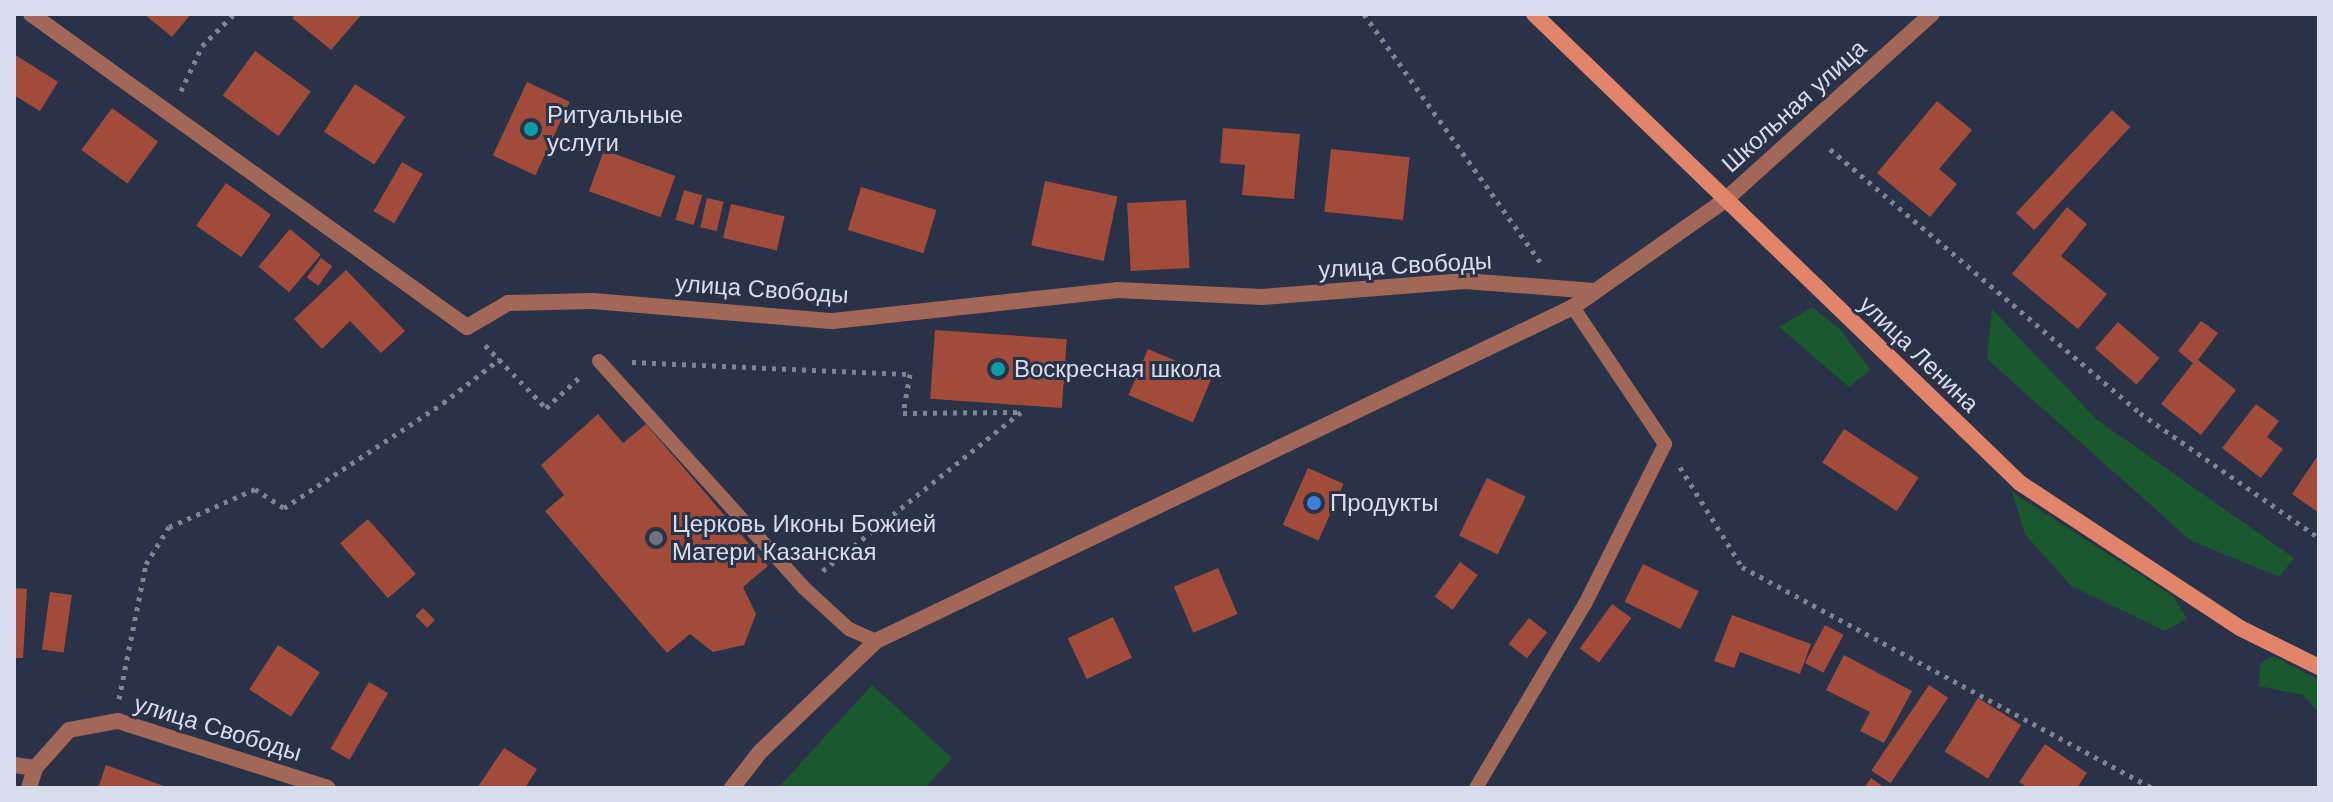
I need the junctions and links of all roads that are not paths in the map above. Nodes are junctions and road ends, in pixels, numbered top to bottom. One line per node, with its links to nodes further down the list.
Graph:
1 (31, 14): 5 (street, улица Свободы)
2 (1534, 14): 4 (main road, улица Ленина)
3 (1932, 14): 4 (street, Школьная улица)
4 (1724, 201): 5 (street); 9 (main road, улица Ленина)
5 (1595, 291): 6 (street)
6 (1573, 307): 8 (street); 15 (lane)
7 (599, 361): 8 (lane)
8 (876, 641): 14 (street)
9 (2319, 667)
10 (14, 765): 11 (street)
11 (35, 768): 12 (street); 13 (street, улица Свободы)
12 (29, 788)
13 (328, 788)
14 (732, 788)
15 (1476, 788)

